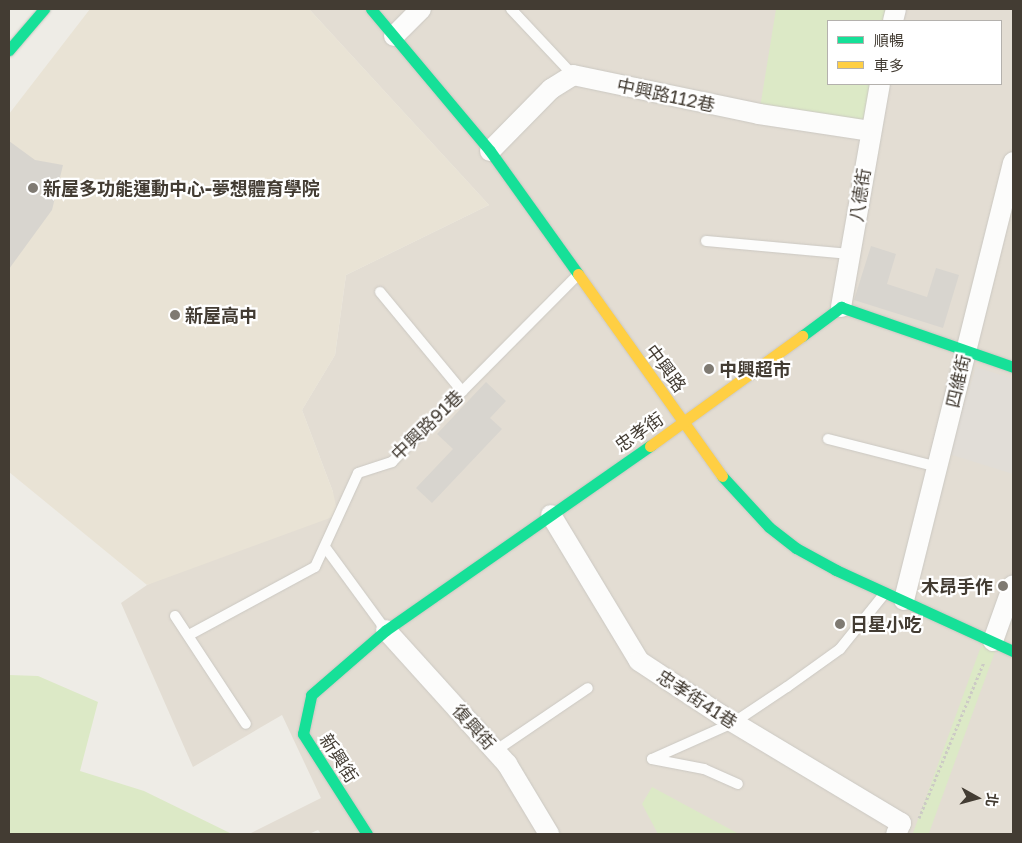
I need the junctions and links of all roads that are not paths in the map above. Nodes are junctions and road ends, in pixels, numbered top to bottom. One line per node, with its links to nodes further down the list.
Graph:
1 (44, 9): 6 (street)
2 (371, 9): 5 (street, 中興路)
3 (421, 9): 5 (street)
4 (510, 9): 7 (lane)
5 (394, 36): 10 (street, 中興路)
6 (9, 50)
7 (573, 76): 9 (street, 中興路112巷); 10 (street)
8 (880, 85): 9 (street, 八德街)
9 (870, 131): 13 (street, 八德街)
10 (490, 150): 14 (street, 中興路)
11 (1013, 162): 17 (street, 四維街)
12 (706, 241): 13 (lane)
13 (850, 254): 16 (street, 八德街)
14 (578, 276): 19 (lane, 中興路91巷); 20 (street, 中興路)
15 (380, 292): 19 (lane)
16 (841, 307): 17 (street); 20 (street, 忠孝街)
17 (965, 351): 18 (street); 22 (street, 四維街)
18 (1013, 367)
19 (462, 391): 24 (lane, 中興路91巷)
20 (684, 422): 23 (street, 忠孝街); 26 (street, 中興路)
21 (828, 439): 22 (lane)
22 (938, 467): 27 (street, 四維街)
23 (551, 515): 29 (street, 忠孝街); 35 (street, 忠孝街41巷)
24 (325, 547): 29 (lane); 30 (lane, 中興路91巷)
25 (1013, 585): 31 (street)
26 (885, 592): 27 (street, 中興路); 35 (lane)
27 (904, 600): 31 (street, 中興路)
28 (175, 616): 30 (lane)
29 (386, 630): 34 (street, 忠孝街); 37 (street, 復興街)
30 (189, 635): 36 (lane)
31 (993, 641): 32 (street, 中興路)
32 (1013, 650)
33 (588, 688): 37 (lane)
34 (311, 695): 40 (street, 新興街)
35 (733, 723): 38 (lane); 39 (street, 忠孝街41巷)
36 (246, 724)
37 (495, 751): 41 (street, 復興街)
38 (738, 784)
39 (904, 828)
40 (368, 834)
41 (549, 834)

